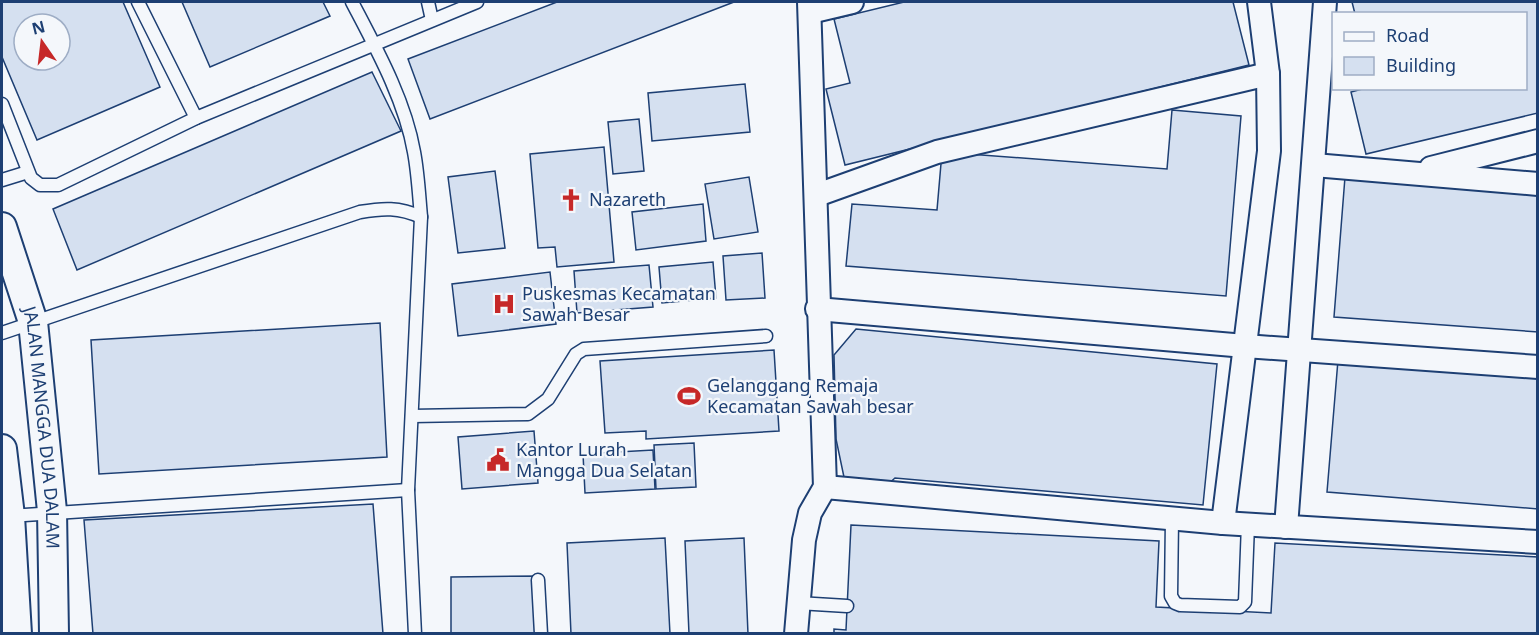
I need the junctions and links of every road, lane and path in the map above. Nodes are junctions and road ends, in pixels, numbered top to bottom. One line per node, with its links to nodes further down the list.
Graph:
1 (138, 2): 13 (lane)
2 (352, 2): 10 (lane)
3 (428, 2): 9 (lane)
4 (477, 2): 9 (lane)
5 (852, 2): 8 (street)
6 (1259, 2): 11 (street)
7 (1325, 2): 15 (street)
8 (810, 7): 22 (street)
9 (432, 20): 10 (lane)
10 (374, 45): 13 (lane); 23 (lane)
11 (1268, 75): 22 (street); 29 (street)
12 (2, 104): 17 (lane)
13 (196, 118): 17 (lane)
14 (1538, 141): 16 (street)
15 (1314, 165): 16 (street); 30 (street)
16 (1415, 172): 20 (street)
17 (25, 173): 18 (lane); 19 (lane); 21 (lane)
18 (2, 175)
19 (2, 180)
20 (1538, 184)
21 (2, 186)
22 (817, 195): 25 (street)
23 (420, 217): 26 (lane); 32 (lane)
24 (2, 227): 26 (street, JALAN MANGGA DUA DALAM)
25 (817, 309): 29 (street); 34 (street)
26 (33, 322): 27 (lane); 36 (street, JALAN MANGGA DUA DALAM)
27 (2, 333)
28 (766, 336): 32 (lane)
29 (1245, 346): 30 (street); 39 (street)
30 (1300, 350): 31 (street); 41 (street)
31 (1538, 367)
32 (412, 416): 35 (lane)
33 (2, 449): 37 (street)
34 (825, 488): 38 (street); 44 (street)
35 (408, 490): 36 (lane); 48 (lane)
36 (52, 511): 37 (lane); 47 (street, JALAN MANGGA DUA DALAM)
37 (6, 516): 46 (street)
38 (1172, 519): 39 (street); 40 (lane)
39 (1224, 523): 40 (street)
40 (1248, 524): 41 (street)
41 (1286, 527): 42 (street)
42 (1538, 542)
43 (538, 580): 49 (lane)
44 (798, 603): 45 (lane); 50 (street)
45 (847, 606)
46 (17, 633)
47 (54, 633)
48 (415, 633)
49 (541, 633)
50 (796, 633)

